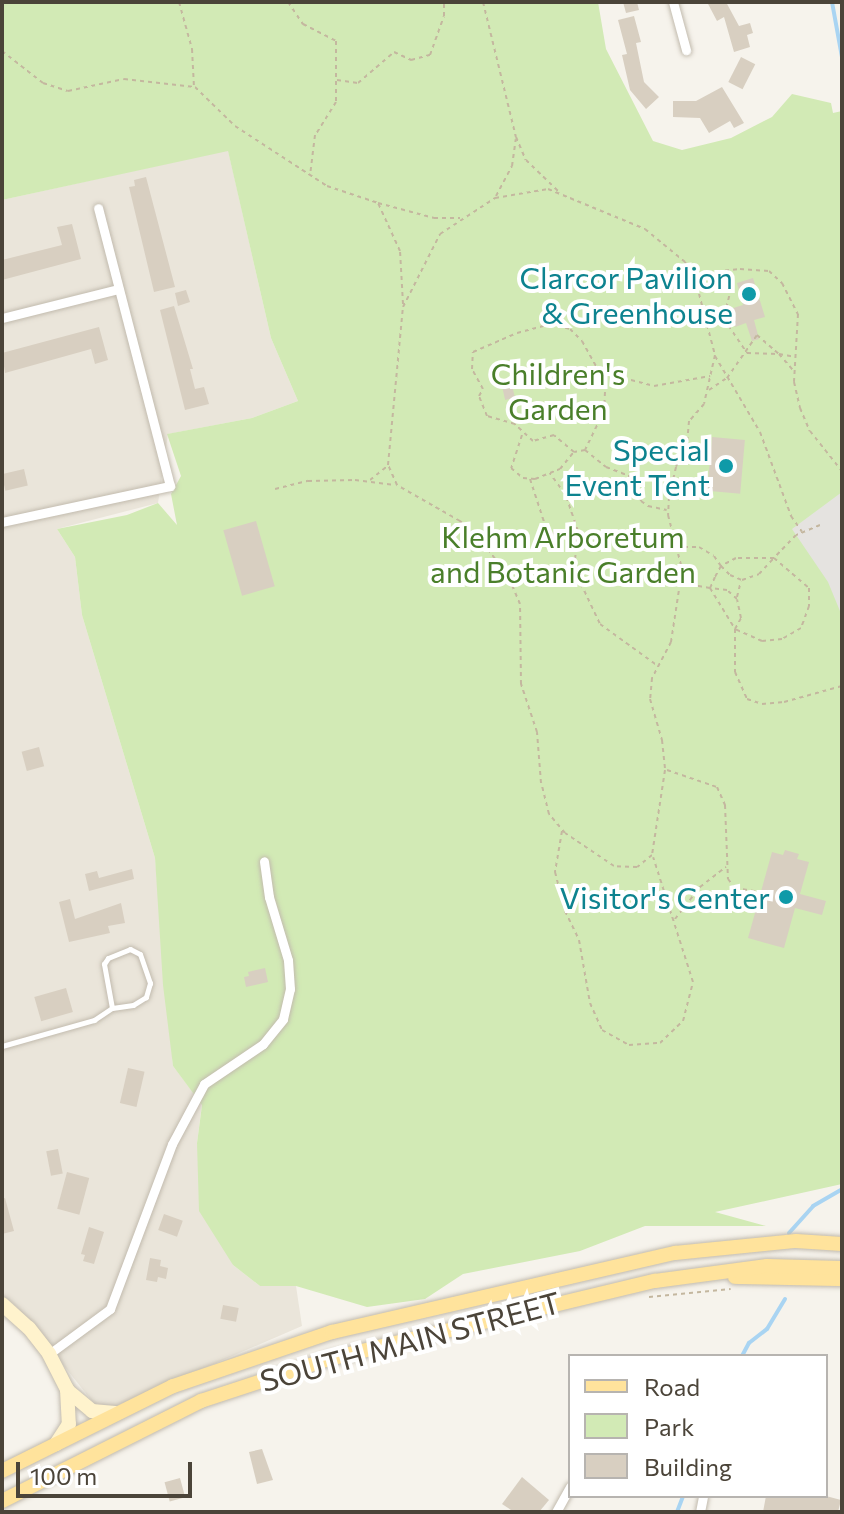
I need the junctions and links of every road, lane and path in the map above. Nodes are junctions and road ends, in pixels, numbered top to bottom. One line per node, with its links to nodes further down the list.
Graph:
1 (179, 2): 9 (path)
2 (288, 2): 8 (path)
3 (444, 2): 8 (path)
4 (483, 2): 10 (path)
5 (673, 2): 6 (street)
6 (686, 50)
7 (2, 51): 9 (path)
8 (336, 80): 11 (path)
9 (195, 87): 11 (path)
10 (516, 137): 12 (path); 13 (path)
11 (309, 174): 14 (path)
12 (559, 192): 13 (path); 18 (path)
13 (495, 198): 16 (path)
14 (378, 203): 16 (path); 20 (path)
15 (98, 208): 19 (street)
16 (461, 218): 20 (path)
17 (714, 272): 18 (path); 22 (path); 25 (path)
18 (693, 274): 24 (path)
19 (118, 289): 21 (street); 42 (street)
20 (403, 307): 34 (path)
21 (2, 318)
22 (747, 353): 23 (path); 23 (path); 29 (path)
23 (779, 354): 25 (path); 27 (path)
24 (715, 355): 28 (path); 29 (path)
25 (796, 357): 27 (path)
26 (599, 371): 28 (path); 31 (path); 32 (path)
27 (795, 372): 35 (path)
28 (710, 376): 30 (path)
29 (727, 378): 30 (path); 45 (path)
30 (708, 390): 41 (path)
31 (523, 434): 33 (path); 37 (path)
32 (585, 450): 33 (path); 41 (path)
33 (574, 452): 36 (path)
34 (388, 465): 38 (path); 39 (path)
35 (841, 470)
36 (550, 473): 37 (path); 44 (path)
37 (530, 479): 44 (path)
38 (369, 482): 39 (path); 40 (path)
39 (397, 485): 57 (path)
40 (275, 489)
41 (668, 511): 46 (path)
42 (2, 522)
43 (820, 525): 45 (path)
44 (578, 531): 54 (path)
45 (802, 532): 47 (path)
46 (676, 547): 48 (path); 50 (path)
47 (774, 558): 48 (path); 49 (path); 53 (path)
48 (721, 566): 49 (path); 51 (path)
49 (742, 580): 52 (path)
50 (680, 583): 51 (path); 54 (path)
51 (710, 588): 52 (path); 53 (path)
52 (737, 599): 53 (path)
53 (735, 629): 55 (path)
54 (658, 666): 56 (path)
55 (842, 686)
56 (665, 770): 58 (path); 60 (path)
57 (562, 829): 58 (path); 62 (path)
58 (652, 855): 62 (path)
59 (264, 861): 72 (street)
60 (727, 866): 61 (path); 62 (path)
61 (759, 892)
62 (674, 921)
63 (112, 1008): 63 (lane); 64 (lane)
64 (2, 1046)
65 (842, 1244): 74 (main road, SOUTH MAIN STREET)
66 (842, 1268): 67 (main road, SOUTH MAIN STREET)
67 (691, 1275): 68 (main road); 78 (main road, SOUTH MAIN STREET)
68 (842, 1279)
69 (733, 1288): 70 (path)
70 (642, 1298)
71 (2, 1304): 72 (street)
72 (49, 1354): 73 (street)
73 (67, 1389): 74 (street); 75 (street)
74 (115, 1413): 75 (main road, SOUTH MAIN STREET)
75 (56, 1444): 76 (main road, SOUTH MAIN STREET)
76 (2, 1471)
77 (568, 1491): 79 (street)
78 (2, 1501)
79 (556, 1512)

